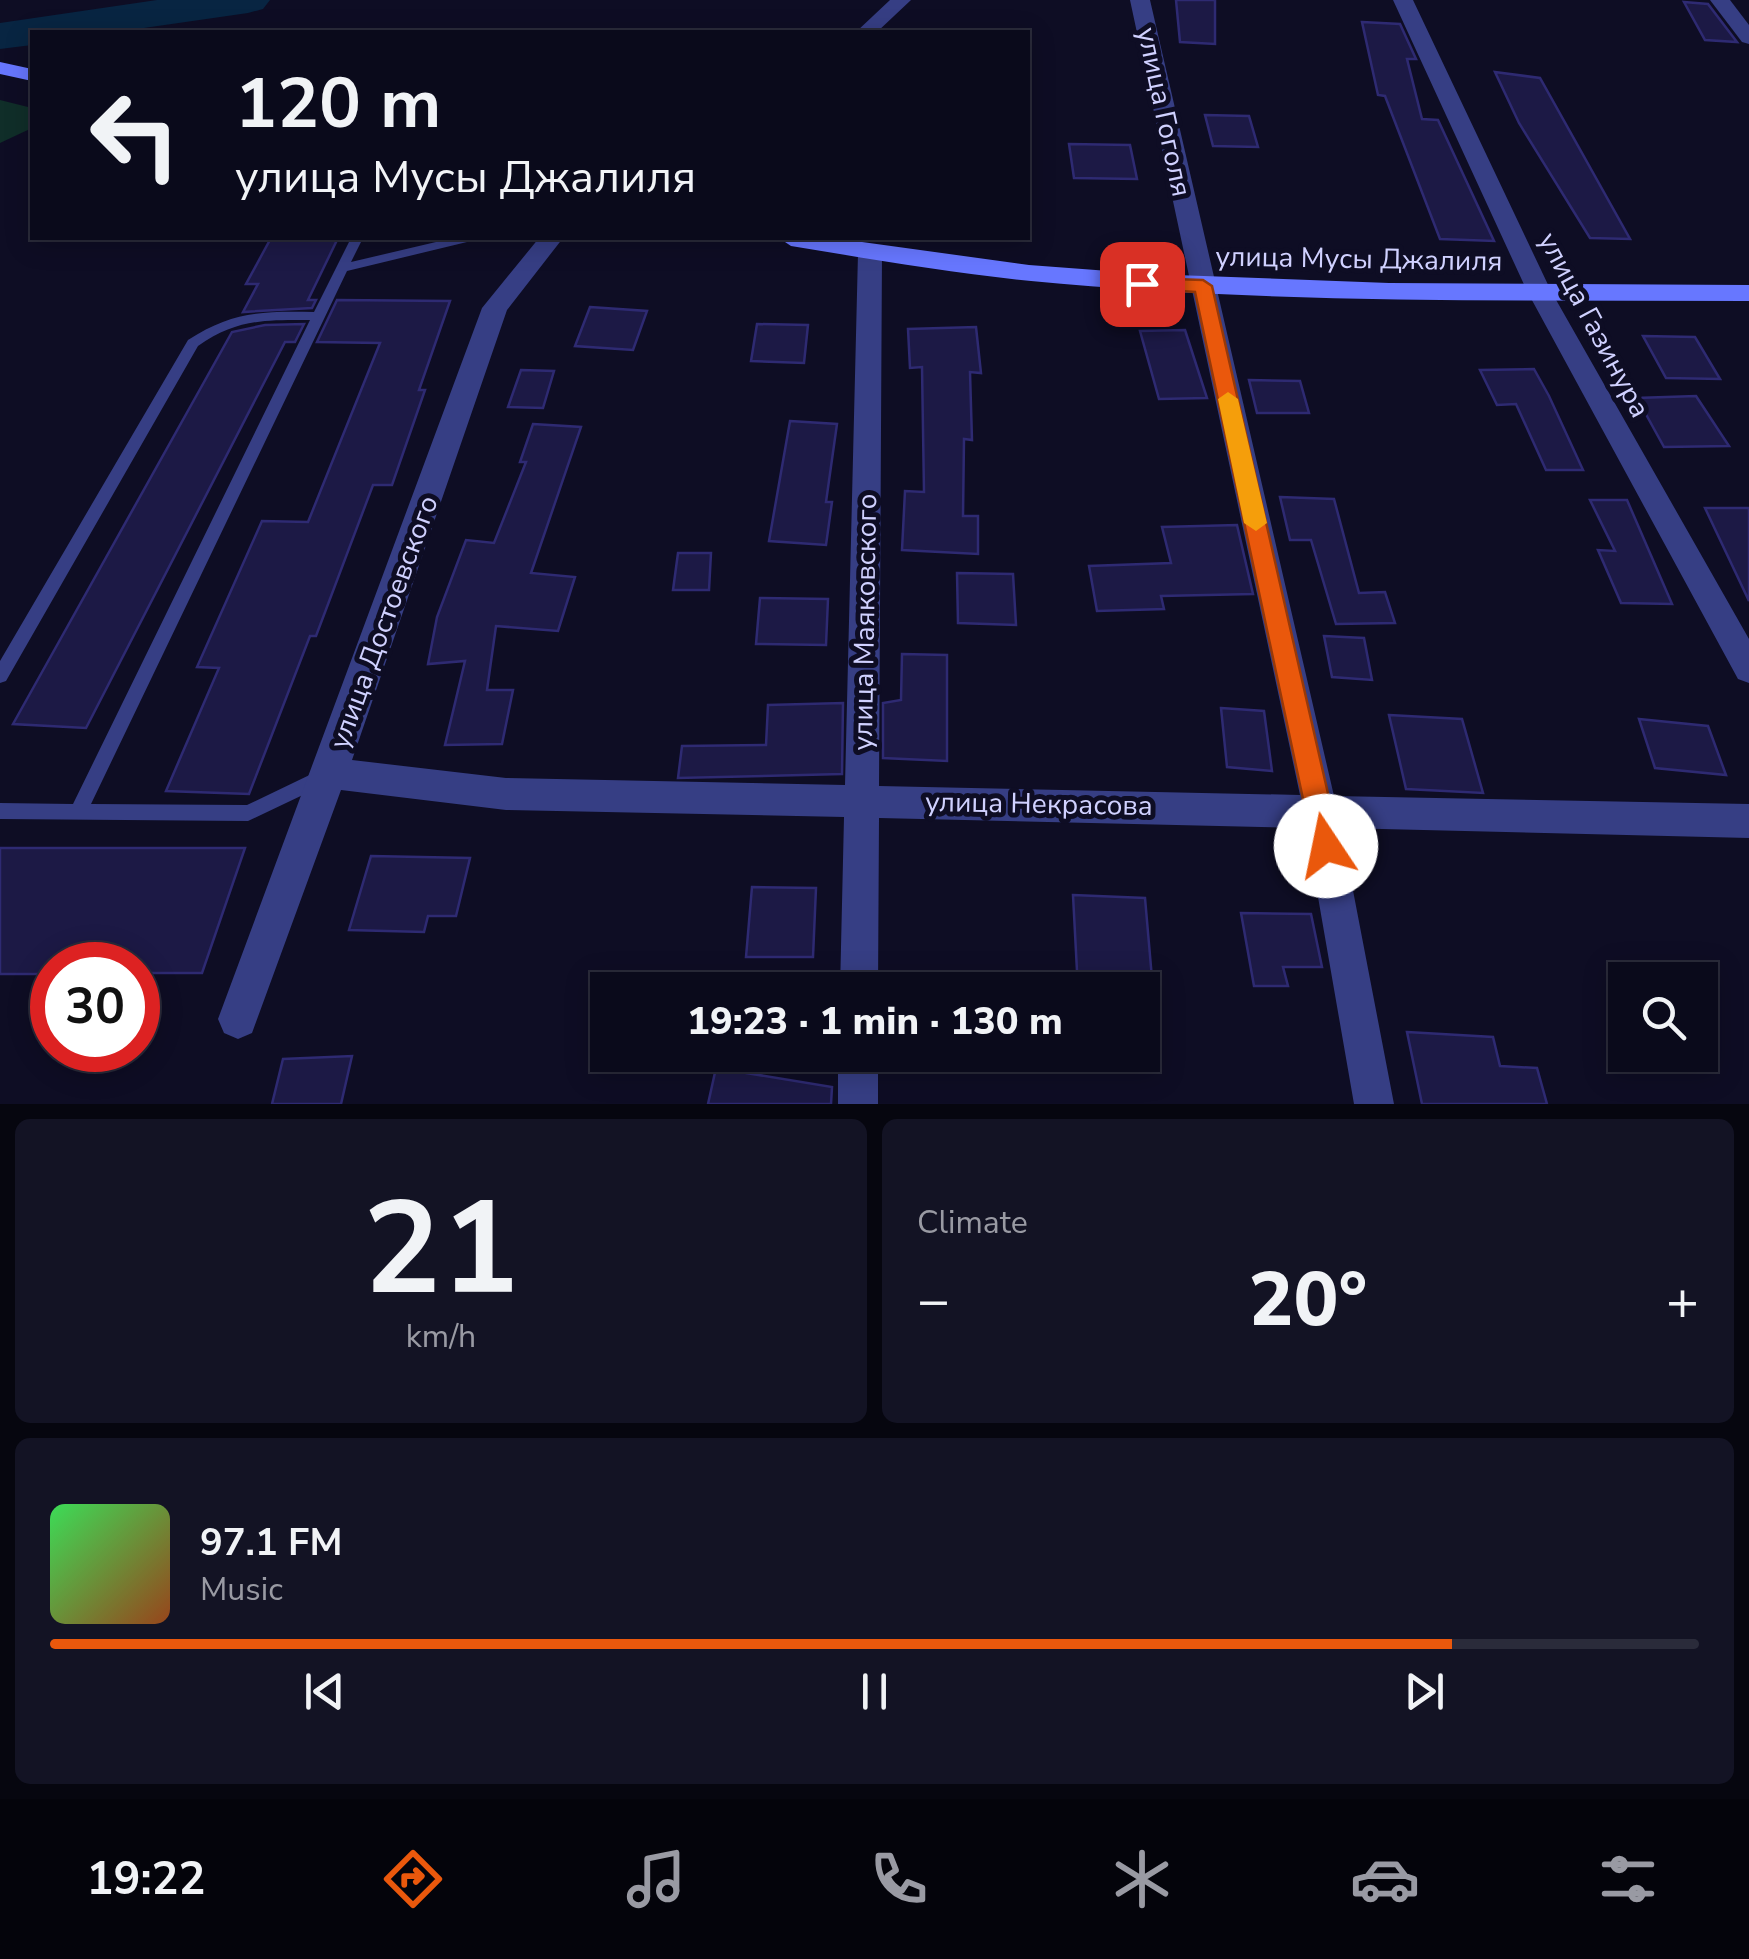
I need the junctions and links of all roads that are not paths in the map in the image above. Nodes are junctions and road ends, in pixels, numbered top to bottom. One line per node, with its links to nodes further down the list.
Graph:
1 (902, 0): 5 (street)
2 (1140, 0): 15 (street, улица Гоголя)
3 (1403, 0): 16 (street, улица Газинура)
4 (1720, 0): 6 (street)
5 (868, 30)
6 (1749, 38)
7 (0, 68): 8 (main road)
8 (30, 75)
9 (356, 240): 14 (lane)
10 (459, 240): 14 (lane)
11 (549, 240): 21 (street, улица Достоевского)
12 (802, 240): 13 (main road, улица Мусы Джалиля)
13 (870, 253): 15 (main road, улица Мусы Джалиля); 22 (street, улица Маяковского)
14 (342, 268): 18 (lane)
15 (1203, 286): 16 (main road, улица Мусы Джалиля); 23 (street, улица Гоголя)
16 (1539, 291): 17 (main road, улица Мусы Джалиля); 19 (street, улица Газинура)
17 (1749, 293)
18 (319, 316): 20 (lane); 25 (lane)
19 (1749, 669)
20 (0, 676)
21 (330, 773): 22 (street, улица Некрасова); 25 (lane); 28 (street, улица Достоевского)
22 (862, 800): 23 (street, улица Некрасова); 27 (street, улица Маяковского)
23 (1320, 809): 26 (street, улица Некрасова); 31 (street, улица Гоголя)
24 (0, 812): 25 (lane)
25 (78, 812)
26 (1749, 821)
27 (859, 972)
28 (238, 1019)
29 (858, 1072): 30 (street)
30 (858, 1104)
31 (1374, 1104)

